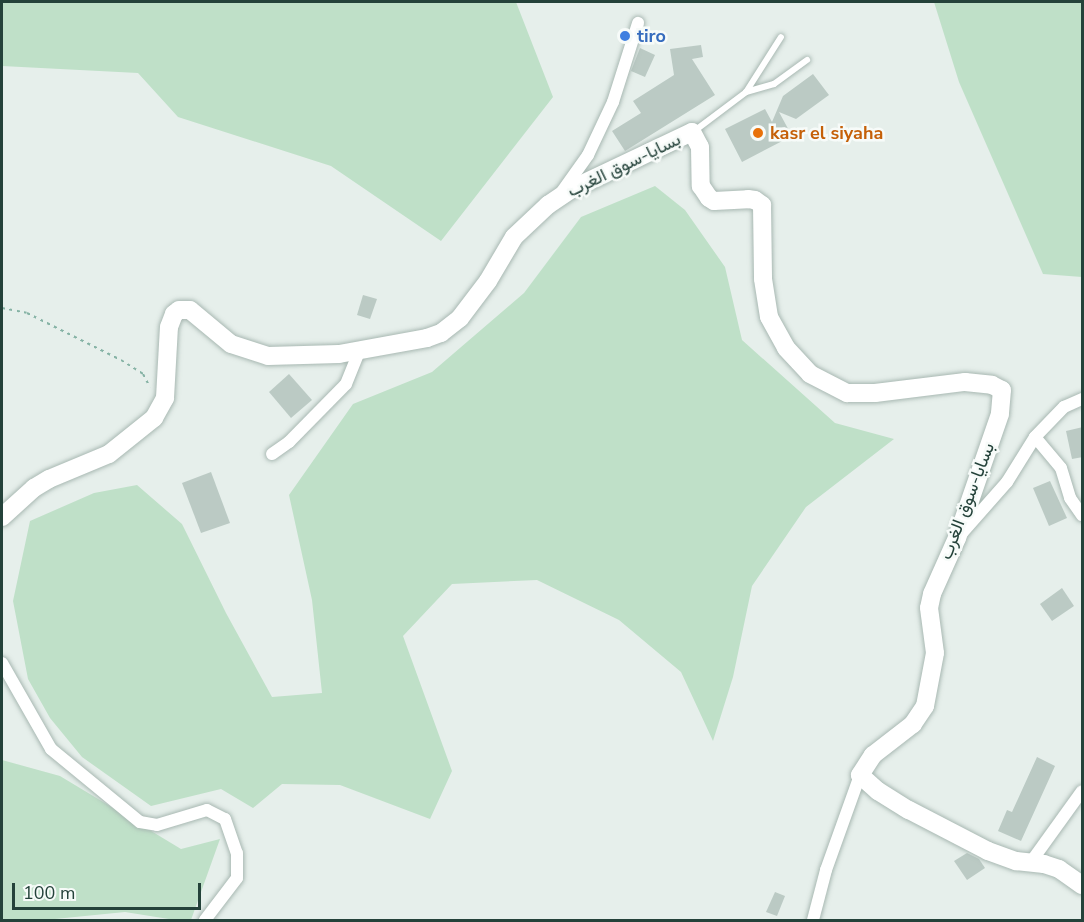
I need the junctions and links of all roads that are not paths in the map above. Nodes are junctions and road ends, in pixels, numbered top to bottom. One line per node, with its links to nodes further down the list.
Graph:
1 (638, 23): 6 (street)
2 (781, 38): 4 (lane)
3 (807, 60): 4 (lane)
4 (746, 92): 5 (lane)
5 (692, 132): 6 (street, بسايا-سوق الغرب); 13 (street, بسايا-سوق الغرب)
6 (558, 197): 7 (street, بسايا-سوق الغرب)
7 (359, 352): 10 (street); 12 (street, بسايا-سوق الغرب)
8 (1083, 399): 9 (street)
9 (1035, 437): 11 (street); 13 (street)
10 (272, 454)
11 (1083, 515)
12 (2, 517)
13 (957, 538): 15 (street, بسايا-سوق الغرب)
14 (2, 663): 19 (street)
15 (860, 775): 17 (street); 20 (street)
16 (1083, 791): 17 (street)
17 (1031, 862): 18 (street)
18 (1083, 885)
19 (205, 921)
20 (813, 921)

